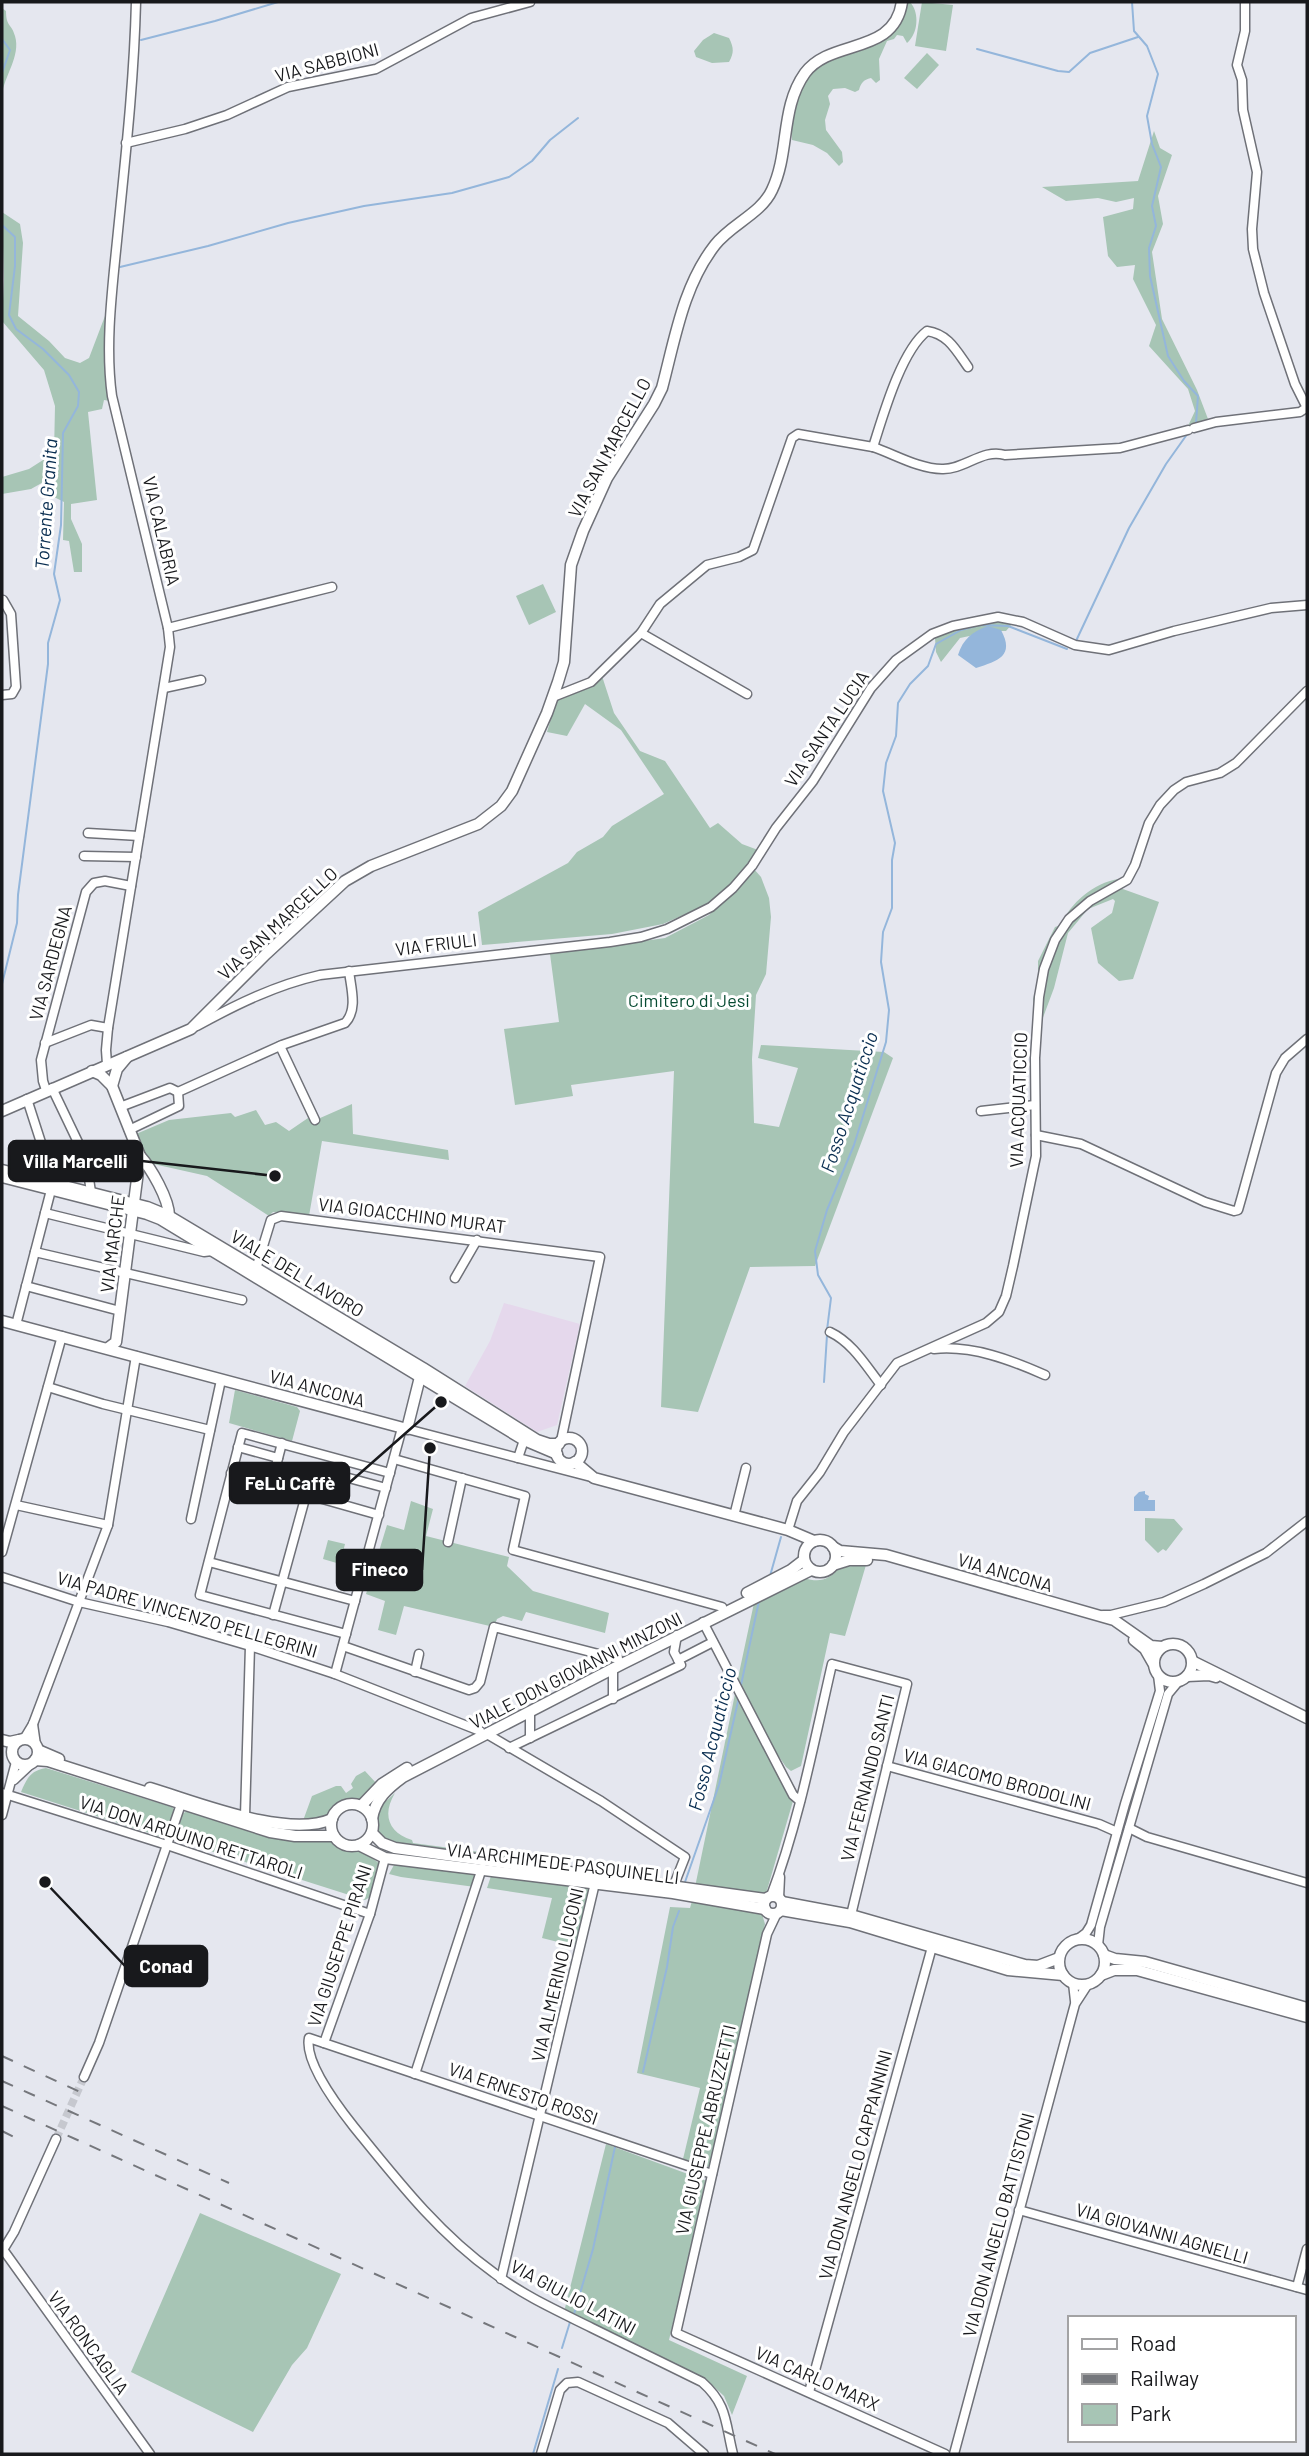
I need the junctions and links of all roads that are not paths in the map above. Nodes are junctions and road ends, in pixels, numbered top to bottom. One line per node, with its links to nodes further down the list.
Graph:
1 (136, 2): 5 (street, VIA CALABRIA)
2 (530, 2): 5 (street, VIA SABBIONI)
3 (902, 2): 19 (main road, VIA SAN MARCELLO)
4 (1245, 2): 7 (street)
5 (126, 143): 12 (street, VIA CALABRIA)
6 (968, 367): 8 (street)
7 (1307, 408): 8 (street)
8 (873, 447): 13 (street)
9 (332, 587): 12 (street)
10 (3, 600): 18 (street)
11 (1307, 605): 25 (street, VIA SANTA LUCIA)
12 (168, 628): 15 (street, VIA CALABRIA)
13 (641, 633): 17 (street); 19 (street)
14 (201, 680): 15 (street)
15 (164, 688): 21 (street, VIA CALABRIA)
16 (1307, 691): 41 (street, VIA ACQUATICCIO)
17 (747, 694)
18 (2, 695)
19 (553, 697): 27 (main road, VIA SAN MARCELLO)
20 (89, 833): 21 (street)
21 (139, 836): 23 (street, VIA CALABRIA)
22 (84, 856): 23 (street)
23 (136, 857): 24 (street, VIA CALABRIA)
24 (131, 886): 29 (street, VIA CALABRIA); 32 (street, VIA SARDEGNA)
25 (692, 918): 26 (street, VIA FRIULI)
26 (349, 971): 28 (street, VIA FRIULI); 33 (street)
27 (218, 1002): 28 (street); 30 (main road, VIA SAN MARCELLO)
28 (234, 1006): 30 (street, VIA FRIULI)
29 (108, 1028): 32 (street); 35 (street, VIA CALABRIA)
30 (191, 1029): 34 (main road, VIA SAN MARCELLO)
31 (1307, 1039): 47 (street)
32 (45, 1043): 38 (street, VIA SARDEGNA)
33 (280, 1046): 39 (street); 45 (street)
34 (130, 1055): 35 (main road, VIA SAN MARCELLO); 37 (main road)
35 (107, 1064): 36 (main road, VIA SAN MARCELLO); 37 (main road)
36 (92, 1071): 37 (main road); 38 (main road, VIA SAN MARCELLO)
37 (113, 1081): 42 (main road)
38 (49, 1089): 40 (main road, VIA SAN MARCELLO); 52 (street, VIA SARDEGNA)
39 (178, 1091): 42 (street); 46 (street)
40 (27, 1099): 43 (main road, VIA SAN MARCELLO); 51 (street)
41 (1035, 1105): 44 (street); 47 (street, VIA ACQUATICCIO)
42 (120, 1107): 46 (main road)
43 (2, 1111)
44 (981, 1111)
45 (315, 1120)
46 (129, 1130): 48 (main road)
47 (1035, 1136): 72 (street, VIA ACQUATICCIO)
48 (140, 1156): 53 (main road, VIA MARCHE); 55 (main road)
49 (2, 1170): 51 (main road, VIALE DEL LAVORO)
50 (2, 1177): 51 (main road, VIALE DEL LAVORO)
51 (52, 1186): 52 (main road, VIALE DEL LAVORO); 53 (main road, VIALE DEL LAVORO); 54 (street)
52 (91, 1192): 53 (main road, VIALE DEL LAVORO)
53 (134, 1207): 55 (main road, VIALE DEL LAVORO); 56 (main road, VIA MARCHE); 58 (main road, VIALE DEL LAVORO)
54 (45, 1213): 56 (street); 59 (street)
55 (169, 1216): 60 (main road, VIALE DEL LAVORO)
56 (130, 1235): 58 (street); 61 (main road, VIA MARCHE)
57 (477, 1240): 60 (street, VIA GIOACCHINO MURAT); 62 (street); 85 (street, VIA GIOACCHINO MURAT)
58 (212, 1251): 75 (main road, VIALE DEL LAVORO)
59 (35, 1252): 61 (street); 63 (street)
60 (256, 1269): 85 (main road, VIALE DEL LAVORO)
61 (125, 1275): 64 (street); 65 (main road, VIA MARCHE)
62 (455, 1278)
63 (26, 1286): 65 (street); 67 (street)
64 (242, 1300)
65 (120, 1311): 70 (main road, VIA MARCHE)
66 (2, 1321): 67 (main road, VIA ANCONA)
67 (16, 1325): 69 (main road, VIA ANCONA)
68 (830, 1332): 77 (street)
69 (62, 1336): 71 (main road, VIA ANCONA); 78 (street)
70 (117, 1336): 71 (main road); 73 (main road)
71 (108, 1348): 73 (main road, VIA ANCONA)
72 (924, 1350): 74 (street); 77 (street, VIA ACQUATICCIO)
73 (136, 1356): 76 (main road, VIA ANCONA); 79 (street)
74 (1045, 1375)
75 (420, 1377): 80 (main road); 82 (main road, VIALE DEL LAVORO)
76 (221, 1380): 80 (main road, VIA ANCONA); 81 (street)
77 (881, 1385): 107 (street, VIA ACQUATICCIO)
78 (48, 1387): 79 (street); 101 (street)
79 (125, 1409): 81 (street); 106 (street)
80 (405, 1429): 87 (street, VIA ANCONA); 88 (street)
81 (210, 1430): 104 (street)
82 (524, 1440): 85 (main road, VIALE DEL LAVORO); 87 (street)
83 (282, 1443): 84 (street); 86 (street); 93 (street)
84 (238, 1447): 86 (street); 92 (street)
85 (562, 1447): 89 (main road, VIALE DEL LAVORO); 89 (main road, VIALE DEL LAVORO); 90 (street)
86 (278, 1458): 98 (street)
87 (518, 1458): 90 (street, VIA ANCONA)
88 (394, 1459): 93 (street); 95 (street)
89 (578, 1460): 96 (main road, VIA ANCONA); 97 (main road, VIALE DEL LAVORO)
90 (541, 1464): 96 (street, VIA ANCONA)
91 (746, 1468): 103 (street)
92 (231, 1473): 98 (street); 113 (street)
93 (390, 1473): 99 (street)
94 (345, 1477): 99 (street)
95 (462, 1478): 109 (street); 120 (street)
96 (594, 1478): 97 (main road, VIA ANCONA)
97 (610, 1481): 103 (main road, VIA ANCONA)
98 (271, 1485): 100 (street)
99 (386, 1488): 102 (street)
100 (306, 1495): 102 (street); 117 (street)
101 (16, 1505): 106 (street); 111 (street)
102 (379, 1515): 118 (street)
103 (734, 1516): 107 (main road, VIA ANCONA)
104 (191, 1519)
105 (1307, 1521): 121 (street)
106 (108, 1525): 119 (street)
107 (788, 1530): 108 (main road, VIA ANCONA); 112 (main road)
108 (814, 1541): 110 (main road); 112 (main road)
109 (448, 1542)
110 (833, 1547): 114 (main road); 121 (main road, VIA ANCONA)
111 (2, 1552)
112 (804, 1556): 115 (main road); 120 (main road, VIALE DON GIOVANNI MINZONI)
113 (209, 1562): 117 (street); 122 (street)
114 (834, 1565): 115 (main road); 133 (main road, VIA ANCONA)
115 (811, 1570): 123 (main road, VIALE DON GIOVANNI MINZONI)
116 (2, 1577): 119 (street, VIA PADRE VINCENZO PELLEGRINI)
117 (282, 1581): 118 (street); 122 (street)
118 (355, 1601): 124 (street)
119 (79, 1602): 127 (street, VIA PADRE VINCENZO PELLEGRINI); 144 (street)
120 (722, 1607): 134 (main road, VIALE DON GIOVANNI MINZONI)
121 (1096, 1614): 129 (main road, VIA ANCONA)
122 (273, 1615): 124 (street)
123 (703, 1622): 125 (main road, VIALE DON GIOVANNI MINZONI); 126 (street)
124 (346, 1634): 128 (street)
125 (677, 1635): 131 (street); 134 (main road, VIALE DON GIOVANNI MINZONI)
126 (713, 1642): 131 (street); 156 (street)
127 (250, 1646): 137 (street, VIA PADRE VINCENZO PELLEGRINI); 160 (street)
128 (343, 1646): 136 (street); 137 (street)
129 (1162, 1647): 132 (main road, VIA ANCONA); 133 (main road)
130 (419, 1654): 136 (street)
131 (678, 1660): 141 (street)
132 (1192, 1661): 139 (main road); 140 (main road, VIA ANCONA)
133 (1153, 1663): 138 (main road, VIA ANCONA)
134 (616, 1664): 136 (street); 141 (street); 142 (main road, VIALE DON GIOVANNI MINZONI); 145 (main road, VIALE DON GIOVANNI MINZONI)
135 (832, 1664): 153 (street, VIA FERNANDO SANTI); 156 (street, VIA GIUSEPPE ABRUZZETTI)
136 (415, 1672)
137 (335, 1674): 145 (street, VIA PADRE VINCENZO PELLEGRINI)
138 (1157, 1675): 139 (main road, VIA ANCONA); 163 (street)
139 (1182, 1679): 140 (main road, VIA ANCONA); 164 (street)
140 (1243, 1686): 143 (main road, VIA ANCONA)
141 (613, 1699): 146 (street)
142 (530, 1712): 145 (main road, VIALE DON GIOVANNI MINZONI); 146 (street)
143 (1307, 1718)
144 (33, 1724): 147 (street); 151 (street)
145 (484, 1733): 149 (street, VIA PADRE VINCENZO PELLEGRINI); 158 (main road, VIALE DON GIOVANNI MINZONI); 162 (main road, VIALE DON GIOVANNI MINZONI)
146 (530, 1738): 149 (street)
147 (21, 1739): 148 (main road, VIALE DON GIOVANNI MINZONI); 151 (main road, VIALE DON GIOVANNI MINZONI); 152 (main road)
148 (2, 1740)
149 (509, 1748): 173 (street, VIA PADRE VINCENZO PELLEGRINI)
150 (2, 1749): 152 (main road)
151 (35, 1755): 152 (main road, VIALE DON GIOVANNI MINZONI); 154 (street); 157 (main road, VIALE DON GIOVANNI MINZONI); 160 (main road, VIALE DON GIOVANNI MINZONI)
152 (15, 1760): 154 (street)
153 (887, 1766): 163 (street, VIA GIACOMO BRODOLINI); 176 (street, VIA FERNANDO SANTI)
154 (12, 1782): 155 (street)
155 (5, 1794): 159 (street); 167 (street, VIA DON ARDUINO RETTAROLI)
156 (800, 1801): 174 (street, VIA GIUSEPPE ABRUZZETTI)
157 (181, 1804): 166 (main road, VIALE DON GIOVANNI MINZONI); 167 (street)
158 (361, 1806): 161 (main road, VIALE DON GIOVANNI MINZONI); 162 (main road)
159 (2, 1815)
160 (245, 1816): 161 (main road, VIALE DON GIOVANNI MINZONI)
161 (332, 1819): 166 (main road)
162 (372, 1819): 165 (main road, VIALE DON GIOVANNI MINZONI)
163 (1118, 1829): 177 (street)
164 (1128, 1832): 172 (street); 179 (street)
165 (372, 1833): 168 (main road); 173 (main road, VIA ARCHIMEDE PASQUINELLI)
166 (334, 1836): 168 (main road, VIALE DON GIOVANNI MINZONI)
167 (167, 1845): 175 (street, VIA DON ARDUINO RETTAROLI); 190 (street)
168 (359, 1845): 169 (main road, VIA ARCHIMEDE PASQUINELLI)
169 (386, 1858): 170 (main road, VIA ARCHIMEDE PASQUINELLI); 175 (street, VIA GIUSEPPE PIRANI)
170 (482, 1868): 171 (main road, VIA ARCHIMEDE PASQUINELLI); 189 (street)
171 (595, 1883): 174 (main road, VIA ARCHIMEDE PASQUINELLI); 191 (street, VIA ALMERINO LUCONI)
172 (1307, 1883)
173 (674, 1885): 174 (main road, VIA ARCHIMEDE PASQUINELLI)
174 (774, 1905): 176 (main road, VIA ARCHIMEDE PASQUINELLI); 178 (main road, VIA ARCHIMEDE PASQUINELLI); 193 (street, VIA GIUSEPPE ABRUZZETTI)
175 (370, 1914): 188 (street, VIA GIUSEPPE PIRANI)
176 (851, 1916): 180 (main road, VIA ARCHIMEDE PASQUINELLI)
177 (1079, 1939): 179 (main road); 180 (main road)
178 (932, 1947): 181 (main road, VIA ARCHIMEDE PASQUINELLI); 201 (street, VIA DON ANGELO CAPPANNINI)
179 (1101, 1950): 182 (main road); 186 (main road)
180 (1059, 1958): 181 (main road)
181 (1063, 1975): 183 (main road)
182 (1101, 1975): 184 (main road, VIA DON ANGELO BATTISTONI); 187 (main road)
183 (1073, 1983): 184 (main road); 185 (street, VIA DON ANGELO BATTISTONI)
184 (1087, 1984): 185 (street, VIA DON ANGELO BATTISTONI)
185 (1076, 2004): 194 (street, VIA DON ANGELO BATTISTONI)
186 (1307, 2008)
187 (1307, 2017)
188 (324, 2043): 189 (street, VIA ERNESTO ROSSI); 197 (street, VIA GIULIO LATINI)
189 (415, 2074): 191 (street, VIA ERNESTO ROSSI)
190 (84, 2077)
191 (541, 2117): 193 (street, VIA ERNESTO ROSSI); 197 (street, VIA ALMERINO LUCONI)
192 (56, 2139): 195 (street)
193 (712, 2174): 200 (street, VIA GIUSEPPE ABRUZZETTI)
194 (1019, 2210): 198 (street, VIA GIOVANNI AGNELLI); 207 (street, VIA DON ANGELO BATTISTONI)
195 (3, 2249): 202 (street, VIA RONCAGLIA)
196 (1307, 2249): 198 (street)
197 (501, 2279): 205 (street, VIA GIULIO LATINI)
198 (1297, 2287): 199 (street, VIA GIOVANNI AGNELLI)
199 (1307, 2290)
200 (676, 2333): 201 (street, VIA CARLO MARX)
201 (809, 2392): 206 (street, VIA CARLO MARX)
202 (150, 2454)
203 (541, 2454): 204 (street)
204 (704, 2454)
205 (733, 2454)
206 (945, 2454)
207 (954, 2454)

